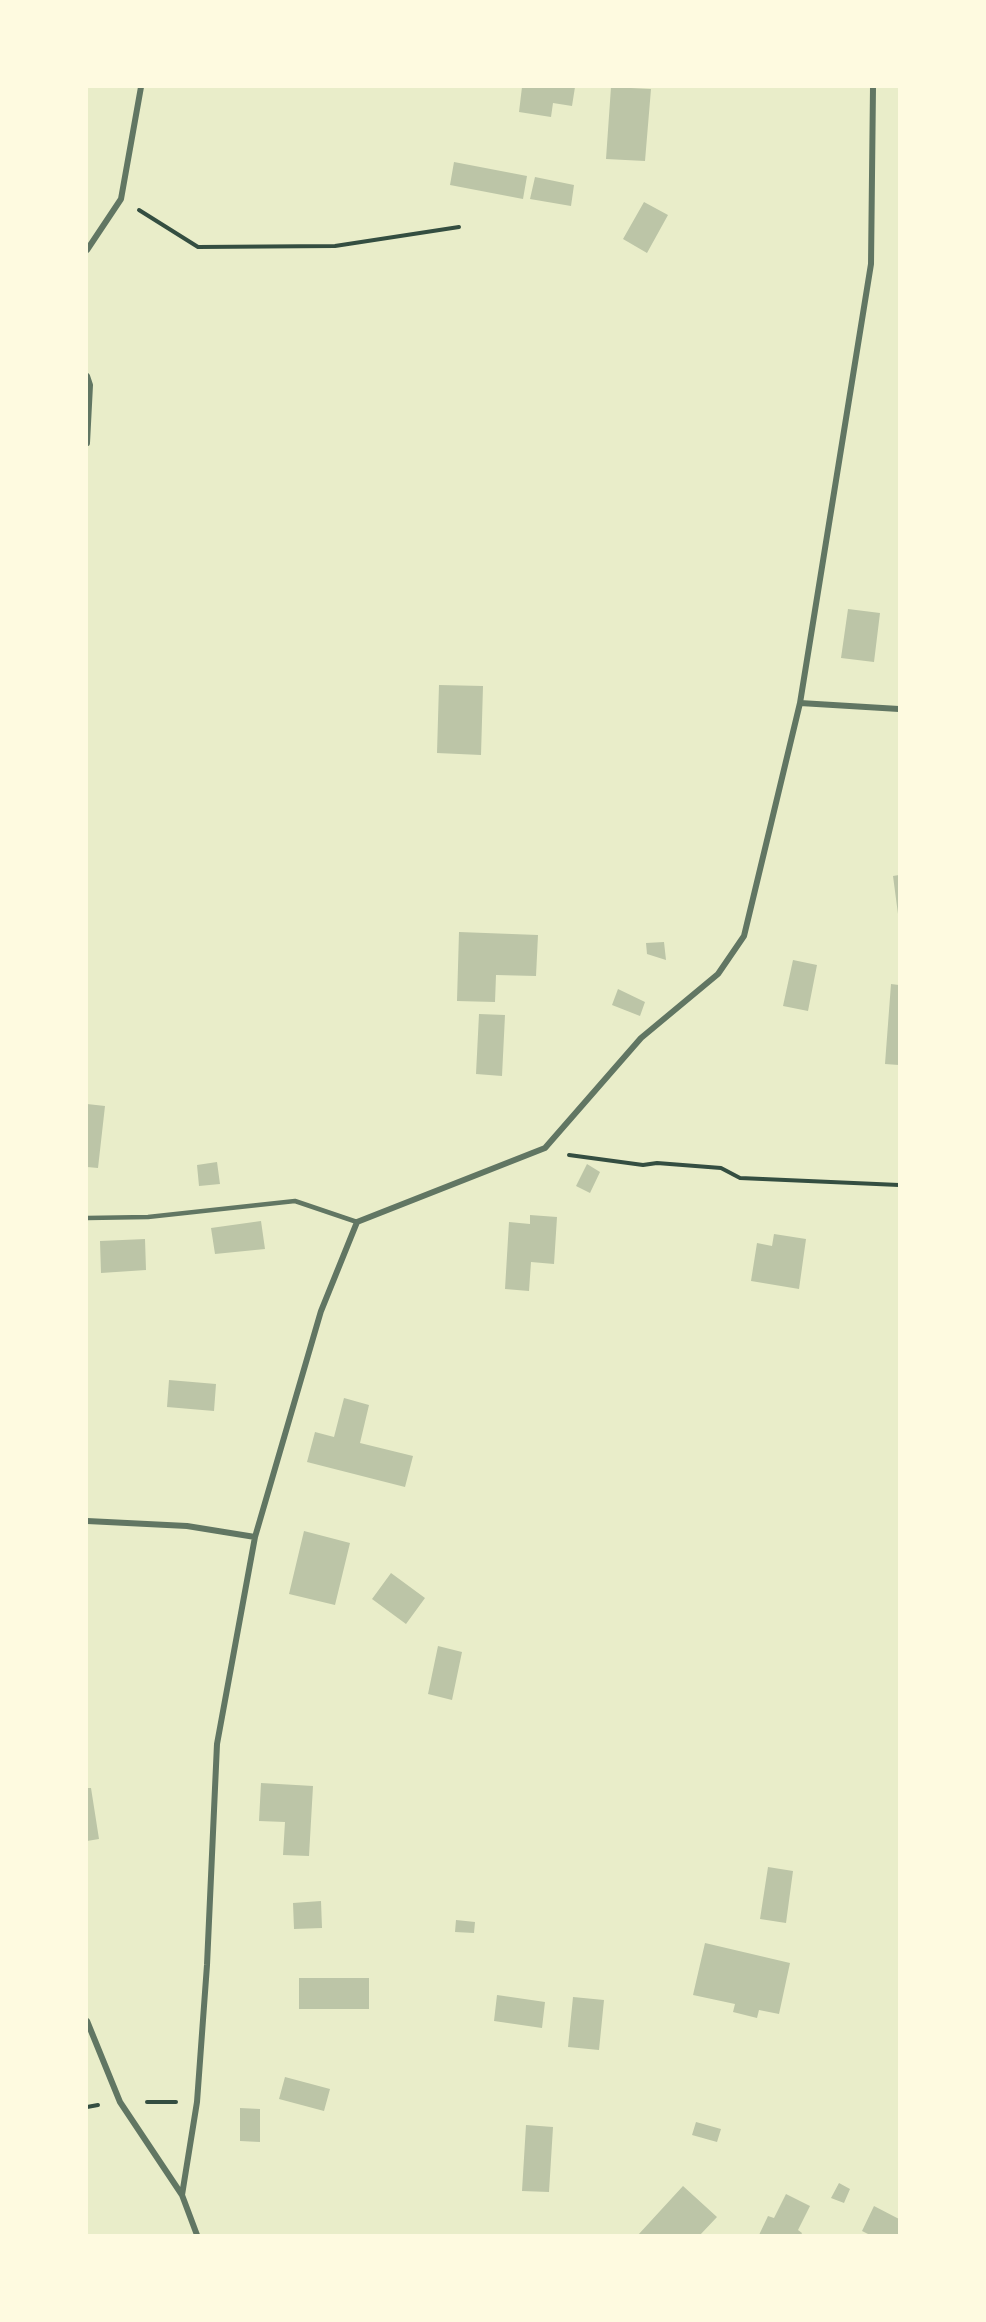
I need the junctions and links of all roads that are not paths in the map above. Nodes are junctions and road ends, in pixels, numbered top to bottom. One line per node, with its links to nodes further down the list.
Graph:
1 (141, 87): 3 (street)
2 (873, 87): 6 (street)
3 (87, 250)
4 (87, 376): 5 (street)
5 (87, 443)
6 (800, 702): 7 (street); 9 (street)
7 (899, 709)
8 (87, 1218): 9 (lane)
9 (357, 1222): 11 (street)
10 (87, 1521): 11 (street)
11 (255, 1537): 13 (street)
12 (87, 2021): 13 (street)
13 (182, 2195): 14 (street)
14 (197, 2235)

